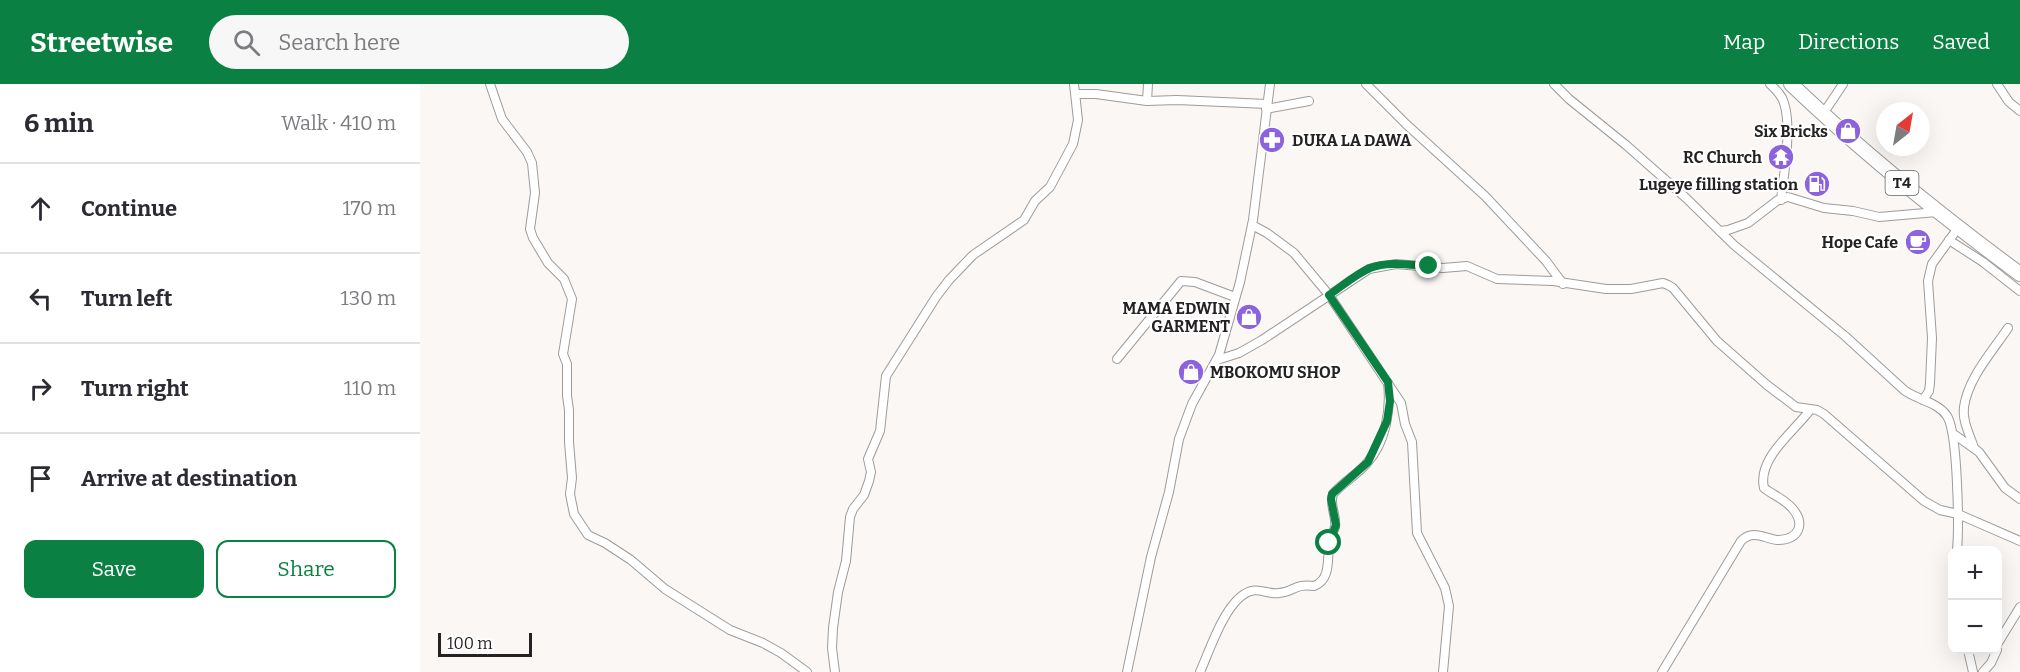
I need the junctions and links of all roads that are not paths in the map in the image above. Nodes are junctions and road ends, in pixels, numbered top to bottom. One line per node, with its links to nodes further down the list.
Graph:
1 (490, 84): 44 (street)
2 (1074, 84): 11 (street)
3 (1148, 84): 12 (street)
4 (1270, 84): 14 (street)
5 (1366, 84): 24 (street)
6 (1554, 84): 21 (street)
7 (1770, 84): 17 (street)
8 (1791, 84): 16 (highway, T4)
9 (1843, 84): 16 (street)
10 (1997, 84): 15 (street)
11 (1076, 94): 12 (street); 45 (street)
12 (1147, 101): 14 (street)
13 (1309, 101): 14 (street)
14 (1266, 106): 19 (street)
15 (2020, 111)
16 (1823, 114): 18 (highway, T4)
17 (1781, 200): 18 (street); 21 (street)
18 (1937, 212): 20 (highway, T4)
19 (1252, 225): 26 (street); 27 (street)
20 (1958, 228): 22 (street); 23 (highway, T4)
21 (1720, 231): 32 (street)
22 (1949, 240): 25 (street); 32 (street)
23 (2020, 274)
24 (1563, 284): 26 (street); 33 (street)
25 (2020, 291)
26 (1329, 295): 30 (street); 31 (street)
27 (1235, 297): 29 (street); 30 (street)
28 (2008, 328): 35 (street)
29 (1117, 358)
30 (1217, 360): 46 (street)
31 (1388, 382): 47 (street); 48 (street)
32 (1923, 400): 34 (street)
33 (1810, 410): 37 (street); 49 (street)
34 (1954, 435): 35 (street); 37 (street)
35 (1974, 448): 36 (street)
36 (2020, 499)
37 (1958, 514): 38 (street); 39 (street)
38 (2019, 539)
39 (1958, 546)
40 (2020, 608): 41 (street)
41 (2002, 637)
42 (1969, 654): 50 (street)
43 (1995, 654): 51 (street)
44 (807, 672)
45 (835, 672)
46 (1127, 672)
47 (1200, 672)
48 (1443, 672)
49 (1662, 672)
50 (1973, 672)
51 (1983, 672)

